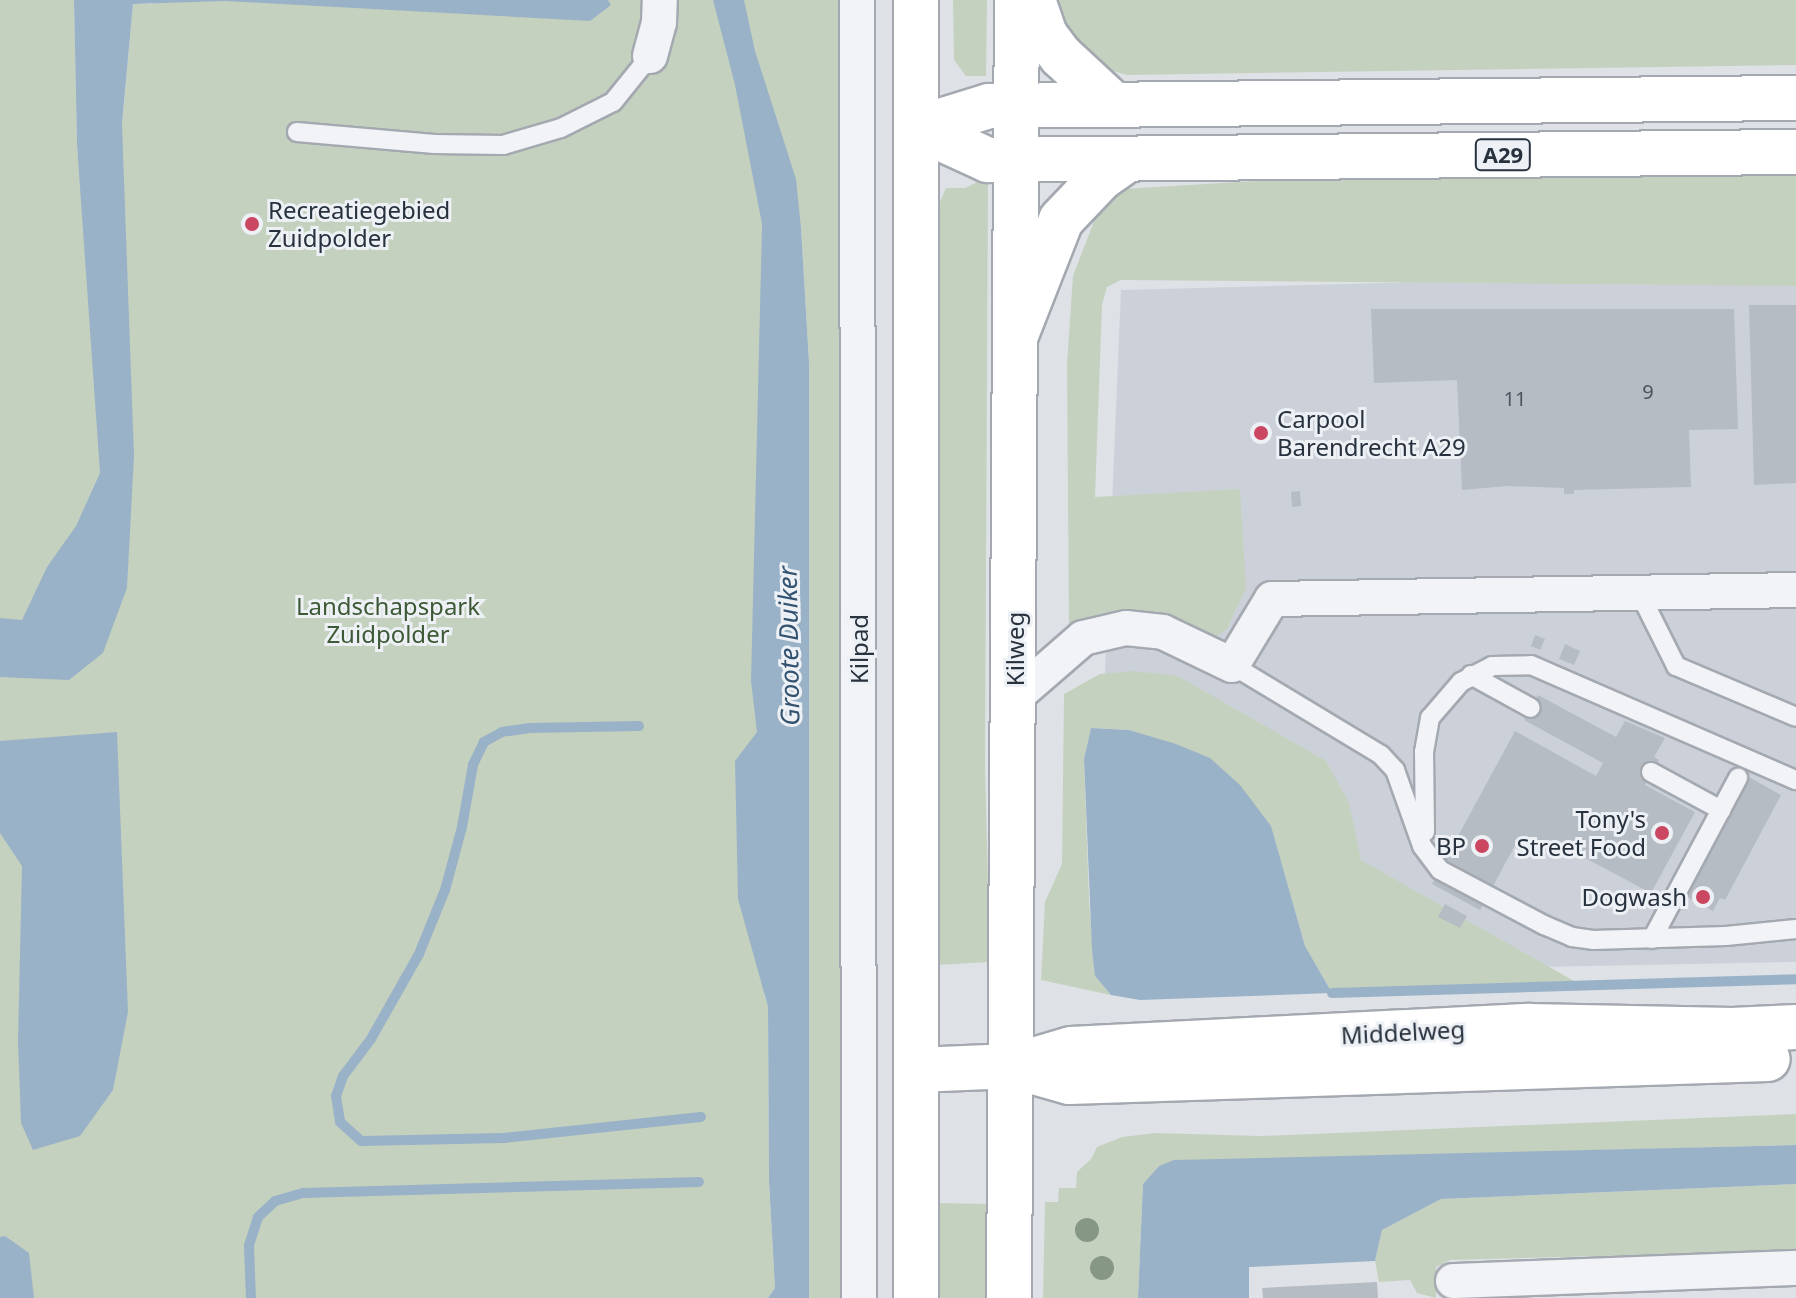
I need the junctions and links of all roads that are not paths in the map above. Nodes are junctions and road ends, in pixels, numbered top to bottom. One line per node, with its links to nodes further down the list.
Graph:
1 (660, 0): 6 (street)
2 (857, 0): 37 (street, Kilpad)
3 (916, 0): 10 (main road)
4 (1017, 0): 9 (main road, Kilweg)
5 (1033, 0): 8 (main road)
6 (650, 56): 11 (lane)
7 (1796, 98): 8 (main road, A29)
8 (1114, 105): 9 (main road, A29)
9 (1016, 106): 10 (main road, A29); 13 (main road, Kilweg)
10 (918, 128): 13 (main road, A29); 33 (main road)
11 (297, 132)
12 (1796, 152): 14 (main road, A29)
13 (1016, 160): 14 (main road, A29); 15 (main road, Kilweg)
14 (1127, 160): 15 (main road)
15 (1016, 335): 20 (main road, Kilweg)
16 (1796, 590): 17 (street)
17 (1639, 592): 18 (street); 22 (lane)
18 (1232, 665): 20 (street); 27 (lane)
19 (1471, 675): 21 (lane); 25 (lane); 27 (lane)
20 (1014, 698): 32 (main road, Kilweg)
21 (1531, 708)
22 (1796, 717)
23 (1651, 772): 26 (lane)
24 (1738, 778): 26 (lane)
25 (1796, 780)
26 (1721, 810): 29 (lane)
27 (1430, 859): 29 (lane)
28 (1796, 929): 29 (lane)
29 (1652, 939)
30 (1796, 1027): 32 (main road, Middelweg)
31 (1796, 1058): 32 (main road, Middelweg)
32 (1013, 1066): 33 (main road, Middelweg); 39 (main road, Kilweg)
33 (916, 1070): 38 (main road)
34 (1796, 1268): 35 (street)
35 (1610, 1286): 36 (street)
36 (1453, 1289)
37 (859, 1298)
38 (916, 1298)
39 (1009, 1298)

